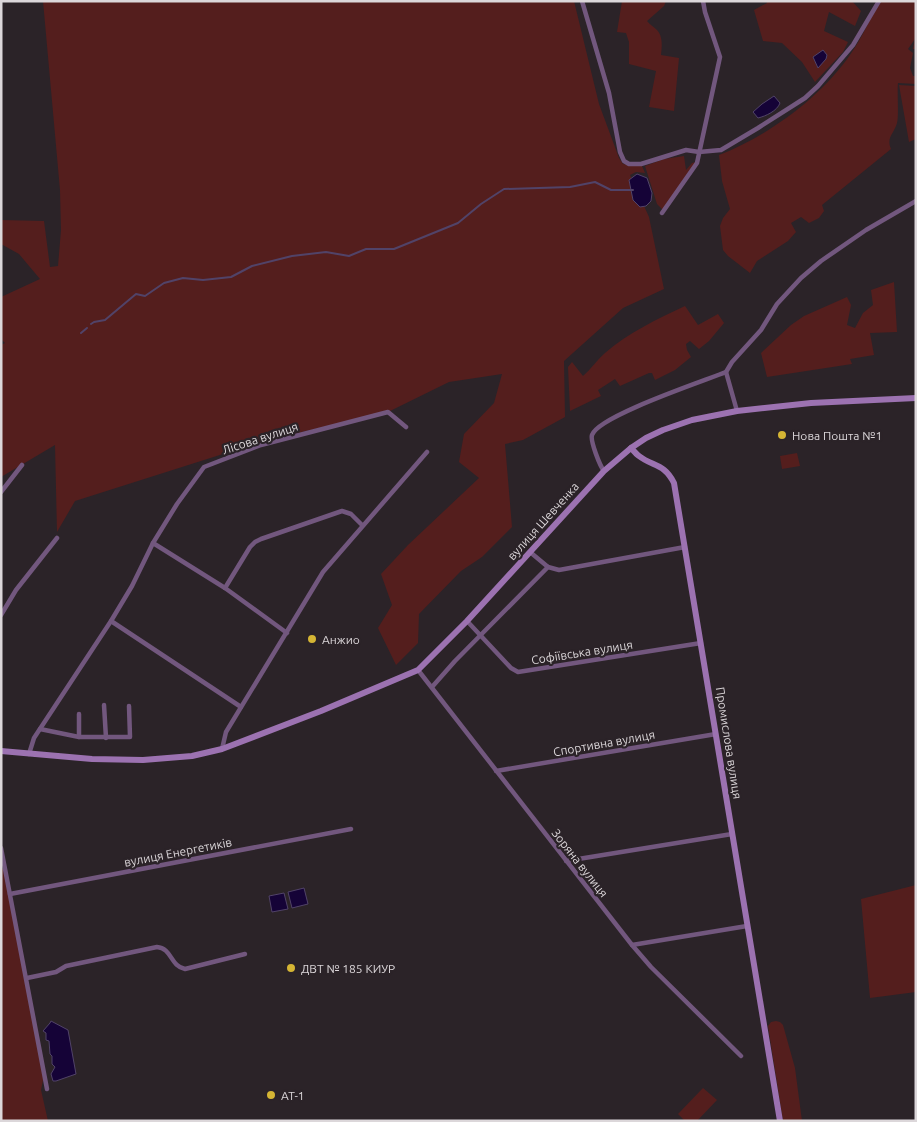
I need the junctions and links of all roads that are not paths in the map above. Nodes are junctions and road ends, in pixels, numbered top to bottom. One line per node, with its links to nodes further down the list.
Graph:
1 (582, 1): 4 (street)
2 (703, 1): 4 (street)
3 (879, 1): 4 (street)
4 (699, 152): 6 (street)
5 (916, 201): 7 (street)
6 (662, 213)
7 (726, 372): 9 (street); 14 (street)
8 (916, 398): 9 (street, вулиця Шевченка)
9 (737, 411): 11 (street, вулиця Шевченка)
10 (406, 427): 18 (street, Лісова вулиця)
11 (630, 448): 14 (street, вулиця Шевченка); 19 (street, Промислова вулиця)
12 (427, 452): 16 (street)
13 (22, 465): 15 (street)
14 (604, 471): 20 (street, вулиця Шевченка)
15 (1, 492)
16 (362, 525): 22 (street); 26 (street)
17 (57, 538): 23 (street)
18 (153, 543): 22 (street); 24 (street, Лісова вулиця)
19 (685, 547): 21 (street); 28 (street, Промислова вулиця)
20 (530, 552): 21 (street); 25 (street, вулиця Шевченка)
21 (548, 567): 27 (street)
22 (225, 588): 26 (street)
23 (1, 615)
24 (111, 621): 33 (street); 35 (street, Лісова вулиця)
25 (467, 621): 27 (street); 29 (street, вулиця Шевченка)
26 (287, 633): 33 (street)
27 (481, 636): 28 (street, Софіївська вулиця); 30 (street)
28 (701, 643): 36 (street, Промислова вулиця)
29 (418, 670): 30 (street, Зоряна вулиця); 39 (street, вулиця Шевченка)
30 (432, 687): 42 (street, Зоряна вулиця)
31 (104, 705): 38 (street)
32 (129, 706): 38 (street)
33 (241, 707): 39 (street)
34 (79, 714): 37 (street)
35 (40, 729): 37 (street); 41 (street, Лісова вулиця)
36 (716, 734): 42 (street, Спортивна вулиця); 44 (street, Промислова вулиця)
37 (80, 737): 38 (street)
38 (106, 738)
39 (222, 749): 41 (street, вулиця Шевченка)
40 (1, 751): 41 (street, вулиця Шевченка)
41 (29, 754)
42 (496, 771): 46 (street, Зоряна вулиця)
43 (351, 829): 47 (street, вулиця Енергетиків)
44 (732, 834): 46 (street); 48 (street, Промислова вулиця)
45 (1, 848): 47 (street)
46 (566, 861): 49 (street, Зоряна вулиця)
47 (10, 894): 51 (street)
48 (747, 926): 49 (street); 54 (street, Промислова вулиця)
49 (632, 944): 52 (street, Зоряна вулиця)
50 (245, 954): 51 (street)
51 (27, 978): 53 (street)
52 (741, 1056)
53 (47, 1089)
54 (780, 1121)

